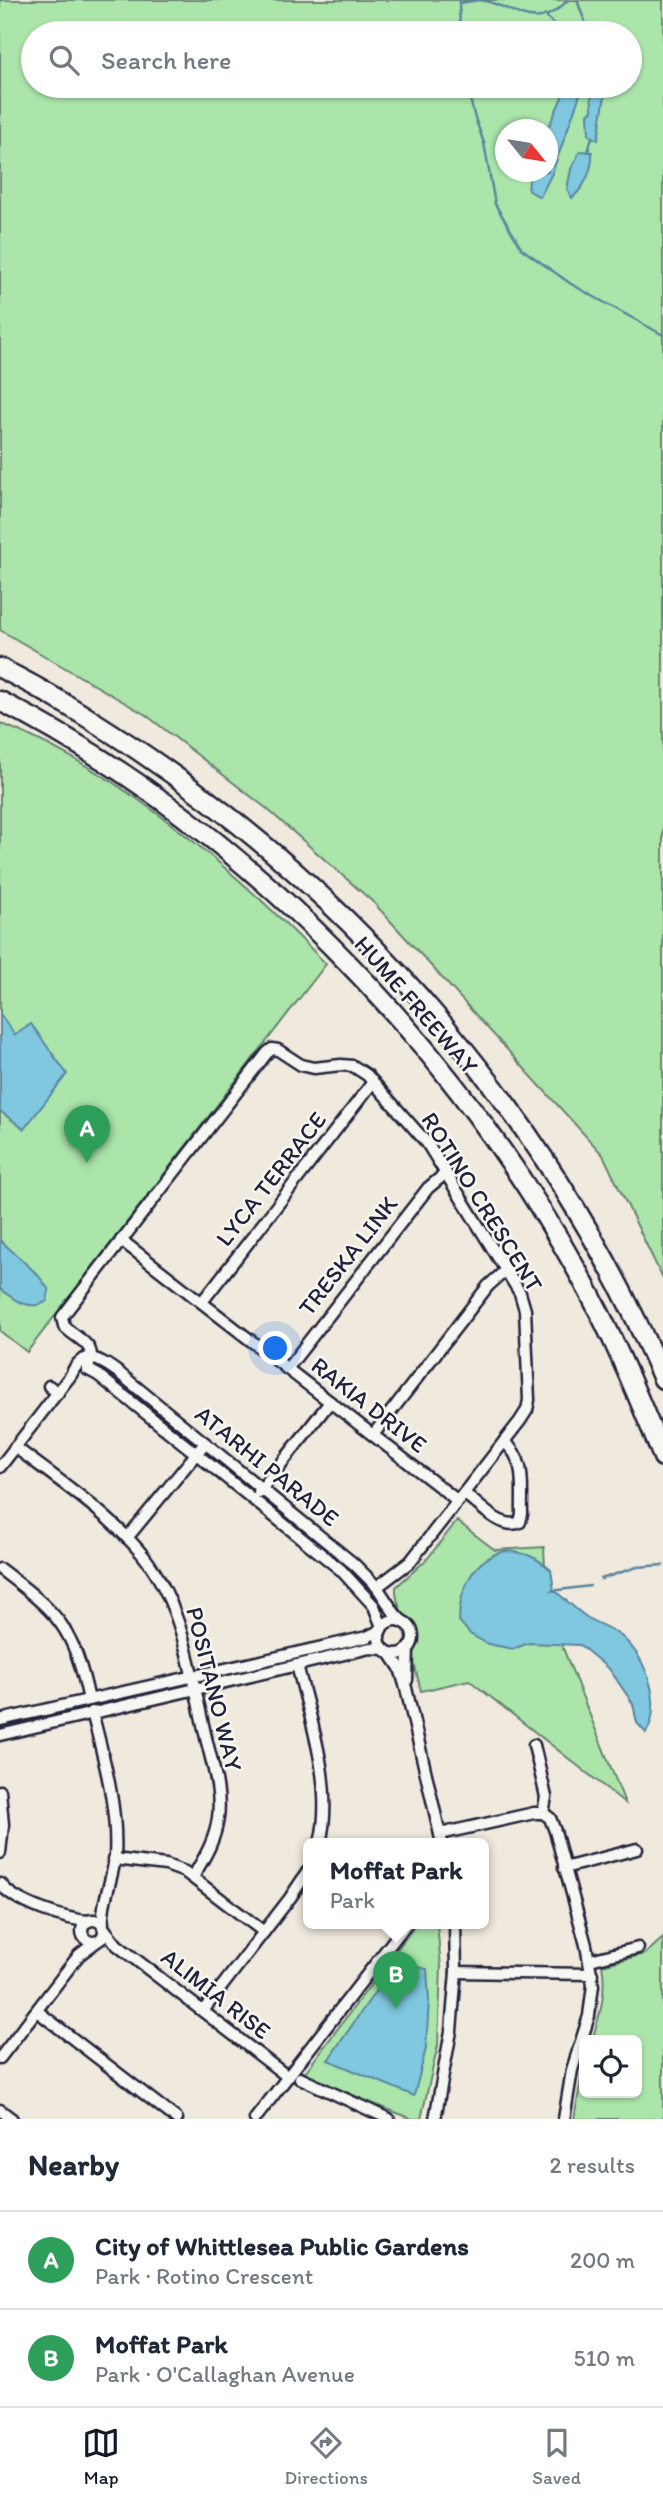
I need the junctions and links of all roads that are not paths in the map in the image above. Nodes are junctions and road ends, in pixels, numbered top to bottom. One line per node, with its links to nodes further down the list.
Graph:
1 (0, 668): 10 (highway, HUME FREEWAY)
2 (0, 701): 17 (highway, HUME FREEWAY)
3 (373, 1082): 4 (street, ROTINO CRESCENT); 5 (street, ROTINO CRESCENT); 7 (street, LYCA TERRACE)
4 (446, 1173): 6 (street, ROTINO CRESCENT); 9 (street, TRESKA LINK)
5 (121, 1240): 7 (street, RAKIA DRIVE); 8 (street, ROTINO CRESCENT)
6 (506, 1270): 12 (street); 13 (street, ROTINO CRESCENT)
7 (202, 1302): 9 (street, RAKIA DRIVE)
8 (88, 1362): 14 (street, ATARHI PARADE); 15 (street); 16 (street, ATARHI PARADE)
9 (287, 1369): 11 (street, RAKIA DRIVE)
10 (663, 1379)
11 (330, 1402): 12 (street, RAKIA DRIVE); 19 (street)
12 (373, 1435): 20 (street, RAKIA DRIVE)
13 (504, 1441): 20 (street, ROTINO CRESCENT); 20 (street, RAKIA DRIVE)
14 (205, 1443): 16 (street); 19 (street, ATARHI PARADE)
15 (15, 1447): 18 (street); 22 (street, POSITANO WAY)
16 (196, 1454): 21 (street, ATARHI PARADE); 22 (street)
17 (663, 1457)
18 (0, 1467)
19 (262, 1489): 21 (street); 24 (street, ATARHI PARADE)
20 (461, 1497): 24 (street, ROTINO CRESCENT)
21 (253, 1500): 26 (street, ATARHI PARADE)
22 (127, 1538): 30 (street, POSITANO WAY)
23 (0, 1569): 33 (street)
24 (377, 1587): 25 (street, ATARHI PARADE)
25 (403, 1622): 26 (street); 27 (street)
26 (381, 1629): 28 (street); 30 (street)
27 (408, 1649): 28 (street); 31 (street)
28 (387, 1651): 29 (street); 31 (street)
29 (297, 1665): 32 (street); 40 (street)
30 (192, 1677): 32 (street, POSITANO WAY); 33 (street)
31 (406, 1688): 41 (street)
32 (195, 1689): 34 (street); 46 (street, POSITANO WAY)
33 (89, 1700): 35 (street)
34 (92, 1712): 36 (street); 44 (street)
35 (0, 1720)
36 (0, 1735)
37 (534, 1745): 39 (street)
38 (0, 1791): 43 (street)
39 (544, 1813): 41 (street); 45 (street)
40 (321, 1838)
41 (441, 1838)
42 (637, 1849): 45 (street)
43 (0, 1853)
44 (114, 1859): 46 (street); 51 (street)
45 (565, 1868): 63 (street)
46 (193, 1877): 57 (street)
47 (303, 1879): 57 (street)
48 (0, 1883): 49 (street); 50 (street)
49 (0, 1899): 50 (street)
50 (20, 1900): 52 (street)
51 (104, 1906): 53 (street); 54 (street)
52 (69, 1918): 53 (street); 58 (street)
53 (89, 1921): 54 (street); 58 (street)
54 (103, 1926): 59 (street); 60 (street, ALIMIA RISE)
55 (402, 1929): 69 (street)
56 (455, 1929): 64 (street)
57 (264, 1931): 67 (street)
58 (83, 1935): 59 (street); 62 (street)
59 (96, 1942): 60 (street, ALIMIA RISE); 62 (street)
60 (117, 1945): 67 (street, ALIMIA RISE)
61 (638, 1948): 63 (street)
62 (79, 1955): 66 (street)
63 (590, 1960): 65 (street)
64 (456, 1972): 65 (street); 72 (street)
65 (592, 1974): 77 (street)
66 (37, 2011): 68 (street); 74 (street)
67 (203, 2011): 69 (street, ALIMIA RISE)
68 (0, 2058)
69 (288, 2077): 75 (street)
70 (300, 2078): 76 (street)
71 (0, 2110): 73 (street)
72 (435, 2117)
73 (12, 2119)
74 (177, 2119)
75 (255, 2119)
76 (389, 2119)
77 (564, 2119)

